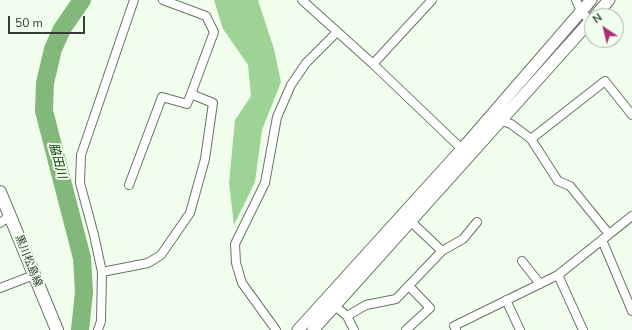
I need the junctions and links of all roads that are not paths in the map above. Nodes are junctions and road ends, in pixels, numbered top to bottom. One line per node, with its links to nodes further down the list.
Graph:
1 (134, 0): 30 (street)
2 (163, 0): 14 (street)
3 (302, 0): 12 (street)
4 (432, 0): 13 (street)
5 (576, 0): 9 (street)
6 (591, 0): 9 (street)
7 (609, 0): 8 (street)
8 (602, 8)
9 (581, 11): 10 (street); 16 (street)
10 (584, 13)
11 (584, 28): 17 (street)
12 (337, 32): 13 (street); 42 (street)
13 (373, 64): 19 (street)
14 (191, 94): 20 (street); 30 (street)
15 (632, 115): 18 (street)
16 (491, 117): 17 (street); 19 (street)
17 (502, 121): 18 (street); 19 (street)
18 (530, 139): 26 (street)
19 (466, 153): 23 (street)
20 (129, 185)
21 (0, 192): 24 (main road, 黒川松島線)
22 (632, 216): 26 (street)
23 (407, 218): 28 (street); 37 (street)
24 (5, 220): 31 (main road, 黒川松島線)
25 (477, 222): 28 (street)
26 (609, 234): 27 (street)
27 (602, 240): 32 (street); 38 (street)
28 (442, 251): 34 (street)
29 (522, 261): 33 (street)
30 (102, 272): 41 (street)
31 (34, 275): 35 (street); 40 (main road, 黒川松島線)
32 (558, 275): 33 (street); 49 (street)
33 (540, 284): 36 (street)
34 (409, 286): 39 (street); 46 (street)
35 (0, 288)
36 (506, 300): 47 (street); 48 (street)
37 (330, 302): 39 (street); 43 (street); 44 (street)
38 (632, 311)
39 (346, 316): 45 (street)
40 (57, 330)
41 (98, 330)
42 (276, 330)
43 (298, 330)
44 (313, 330)
45 (354, 330)
46 (406, 330)
47 (456, 330)
48 (520, 330)
49 (583, 330)

